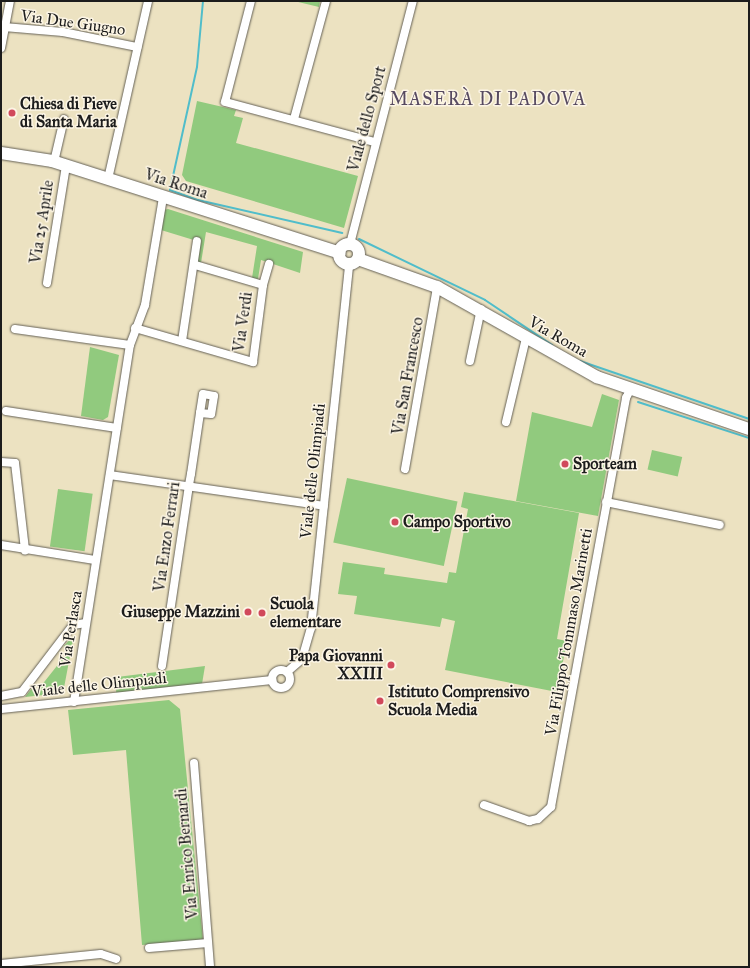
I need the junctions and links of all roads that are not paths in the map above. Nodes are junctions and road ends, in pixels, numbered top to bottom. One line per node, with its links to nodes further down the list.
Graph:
1 (10, 1): 6 (street)
2 (148, 1): 7 (street)
3 (251, 1): 10 (street)
4 (326, 1): 10 (street)
5 (413, 1): 11 (street, Viale dello Sport)
6 (4, 28): 7 (street, Via Due Giugno); 8 (street)
7 (137, 47): 14 (street)
8 (1, 48)
9 (64, 118): 13 (street, Via 25 Aprile)
10 (294, 119): 11 (street)
11 (374, 142): 17 (street, Viale dello Sport)
12 (1, 153): 13 (main road, Via Roma)
13 (60, 164): 14 (main road, Via Roma); 22 (street, Via 25 Aprile)
14 (108, 179): 15 (main road, Via Roma)
15 (163, 197): 18 (main road, Via Roma); 26 (street, Via Perlasca)
16 (197, 241): 21 (street)
17 (350, 244): 18 (main road); 19 (main road)
18 (340, 253): 19 (main road)
19 (354, 261): 24 (main road, Via Roma); 43 (street, Viale delle Olimpiadi)
20 (269, 264): 23 (street)
21 (195, 265): 23 (street, Via Verdi); 29 (street)
22 (47, 283)
23 (263, 285): 29 (street, Via Verdi)
24 (438, 287): 25 (main road, Via Roma); 39 (street, Via San Francesco)
25 (481, 309): 28 (main road, Via Roma); 31 (street)
26 (135, 328): 29 (street, Via Verdi); 30 (street, Via Perlasca)
27 (15, 329): 30 (street)
28 (526, 338): 32 (main road, Via Roma); 35 (street)
29 (182, 341)
30 (130, 345): 36 (street, Via Perlasca)
31 (470, 361)
32 (630, 390): 37 (main road, Via Roma); 42 (street, Via Filippo Tommaso Marinetti)
33 (6, 411): 36 (street)
34 (200, 413): 41 (street, Via Enzo Ferrari)
35 (506, 422)
36 (117, 428): 40 (street, Via Perlasca)
37 (749, 429)
38 (1, 462): 46 (street)
39 (406, 469)
40 (110, 475): 41 (street); 47 (street, Via Perlasca)
41 (189, 485): 43 (street); 49 (street, Via Enzo Ferrari)
42 (606, 502): 44 (street); 56 (street, Via Filippo Tommaso Marinetti)
43 (324, 506): 50 (street, Viale delle Olimpiadi)
44 (720, 525)
45 (1, 545): 46 (street)
46 (25, 550): 47 (street)
47 (96, 560): 48 (street, Via Perlasca)
48 (86, 627): 52 (street); 53 (street, Via Perlasca)
49 (162, 666)
50 (287, 672): 51 (street); 51 (street)
51 (272, 680): 53 (street, Viale delle Olimpiadi)
52 (1, 696)
53 (74, 702): 54 (street, Viale delle Olimpiadi)
54 (1, 709)
55 (194, 763): 57 (street, Via Enrico Bernardi)
56 (484, 805)
57 (208, 943): 58 (street); 61 (street, Via Enrico Bernardi)
58 (149, 948)
59 (116, 959): 60 (street)
60 (1, 964)
61 (210, 967)

